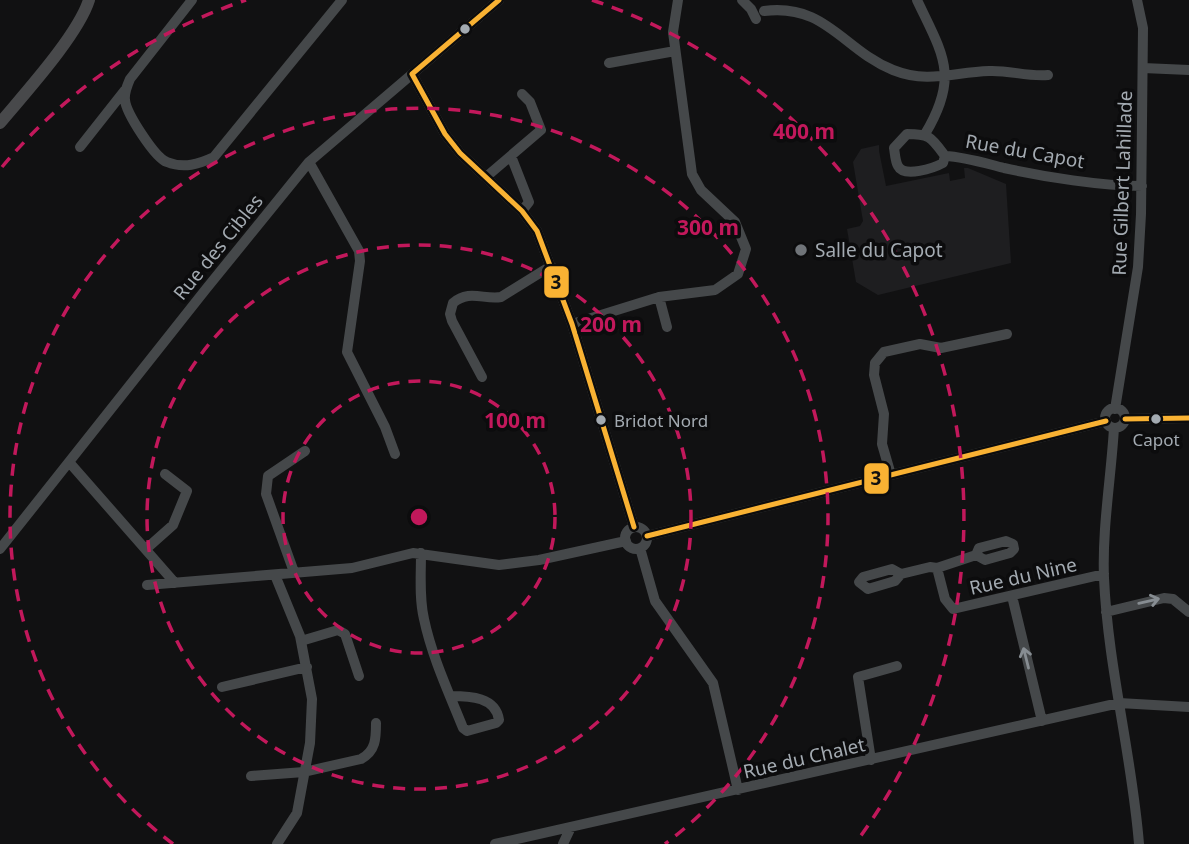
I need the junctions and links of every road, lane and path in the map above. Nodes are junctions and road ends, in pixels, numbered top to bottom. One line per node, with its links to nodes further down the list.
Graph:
1 (89, 0): 18 (main road)
2 (192, 0): 16 (street)
3 (342, 0): 16 (street)
4 (499, 0): 13 (street, Rue des Cibles)
5 (678, 0): 9 (street)
6 (742, 0): 15 (street)
7 (917, 0): 15 (street)
8 (1137, 0): 11 (street, Rue Gilbert Lahillade)
9 (675, 51): 10 (street); 28 (street)
10 (609, 63)
11 (1143, 68): 12 (street); 25 (street, Rue Gilbert Lahillade)
12 (1189, 70)
13 (412, 74): 23 (street, Rue des Cibles); 24 (street)
14 (1048, 75): 15 (street)
15 (945, 78): 19 (street)
16 (126, 90): 20 (street)
17 (522, 94): 21 (street)
18 (0, 123)
19 (925, 134): 22 (street, Rue du Capot); 22 (street, Rue du Capot)
20 (80, 147)
21 (511, 156): 24 (street); 26 (street)
22 (945, 156): 25 (street, Rue du Capot)
23 (309, 162): 38 (street); 39 (street, Rue des Cibles)
24 (486, 177): 26 (street)
25 (1142, 186): 33 (street, Rue Gilbert Lahillade)
26 (522, 211): 27 (street)
27 (551, 266): 29 (street); 32 (street)
28 (659, 297): 29 (street); 30 (street)
29 (572, 324): 42 (street)
30 (667, 327)
31 (1007, 334): 41 (street)
32 (482, 377)
33 (1115, 409): 35 (street); 36 (street)
34 (1189, 418): 35 (street)
35 (1125, 419): 36 (street)
36 (1110, 424): 41 (street); 53 (street)
37 (305, 452): 51 (street)
38 (395, 454)
39 (69, 462): 46 (street, Rue des Cibles); 47 (street)
40 (165, 474): 47 (street)
41 (891, 475): 43 (street)
42 (634, 527): 43 (street); 44 (street)
43 (647, 536): 45 (street)
44 (626, 541): 45 (street); 48 (street)
45 (639, 548): 73 (street)
46 (0, 549)
47 (146, 549): 55 (street)
48 (421, 553): 51 (street); 65 (street)
49 (976, 555): 50 (street, Rue du Nine)
50 (937, 568): 52 (street, Rue du Nine); 57 (street, Rue du Nine)
51 (294, 572): 54 (street)
52 (901, 574)
53 (1104, 574): 57 (street, Rue du Nine); 58 (street)
54 (275, 575): 55 (street); 60 (street)
55 (175, 583): 56 (street)
56 (147, 585)
57 (1012, 596): 68 (street, one-way to 57)
58 (1107, 612): 59 (street, one-way to 59); 66 (street)
59 (1189, 612)
60 (301, 641): 62 (street); 63 (street)
61 (897, 666): 70 (street)
62 (307, 667): 64 (street); 71 (street)
63 (359, 676)
64 (222, 687)
65 (451, 696): 65 (street)
66 (1119, 703): 67 (street, Rue du Chalet); 68 (street, Rue du Chalet); 78 (street)
67 (1189, 707)
68 (1042, 721): 70 (street, Rue du Chalet)
69 (376, 723): 71 (street)
70 (871, 760): 73 (street, Rue du Chalet)
71 (304, 772): 72 (street); 75 (street)
72 (251, 776)
73 (738, 790): 74 (street, Rue du Chalet)
74 (571, 827): 76 (street, Rue du Chalet); 77 (street)
75 (277, 844)
76 (495, 844)
77 (562, 844)
78 (1139, 844)

